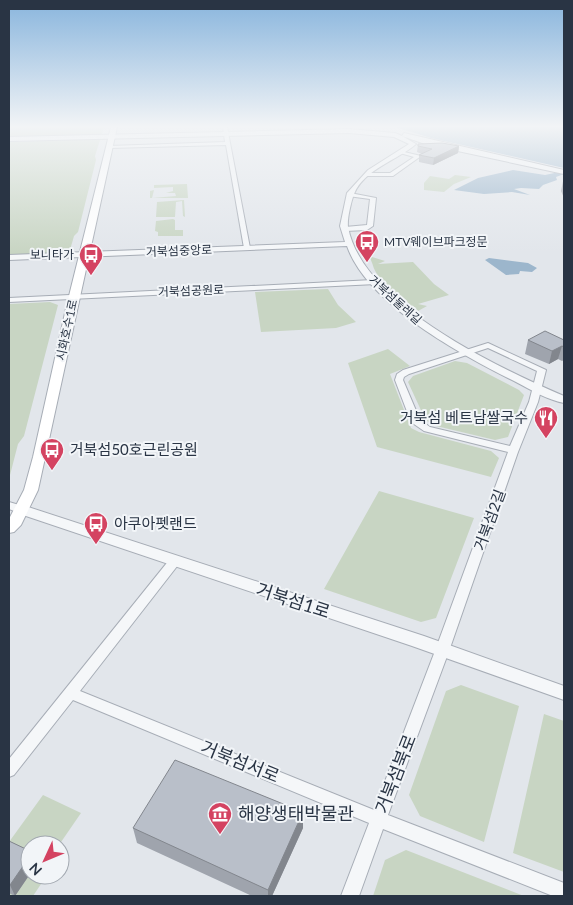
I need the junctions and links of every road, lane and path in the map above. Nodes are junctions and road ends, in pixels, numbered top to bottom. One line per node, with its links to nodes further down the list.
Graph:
1 (105, 169): 12 (main road, 시화호수1로)
2 (232, 169): 11 (street)
3 (374, 169): 7 (street, 거북섬둘레길)
4 (399, 169): 7 (street)
5 (549, 169): 6 (street)
6 (564, 173)
7 (368, 174): 8 (street, 거북섬둘레길)
8 (350, 195): 9 (street, 거북섬둘레길); 9 (street)
9 (345, 229): 10 (street, 거북섬둘레길)
10 (348, 244): 11 (street, 거북섬중앙로); 14 (street, 거북섬둘레길)
11 (246, 248): 12 (street, 거북섬중앙로)
12 (85, 255): 13 (street, 거북섬중앙로); 15 (main road, 시화호수1로)
13 (9, 258)
14 (373, 282): 15 (street, 거북섬공원로); 17 (street, 거북섬둘레길)
15 (74, 297): 16 (street, 거북섬공원로); 21 (main road, 시화호수1로)
16 (9, 300)
17 (466, 352): 18 (street, 거북섬둘레길); 18 (street); 20 (street)
18 (538, 389): 19 (street, 거북섬둘레길); 20 (street, 거북섬2길)
19 (564, 400)
20 (514, 450): 24 (street, 거북섬2길)
21 (15, 507): 22 (main road, 시화호수1로); 23 (street, 거북섬1로)
22 (9, 528)
23 (174, 562): 24 (street, 거북섬1로); 25 (street)
24 (442, 651): 26 (street, 거북섬1로); 28 (street, 거북섬북로)
25 (70, 693): 27 (street); 28 (street, 거북섬서로)
26 (564, 693)
27 (9, 770)
28 (378, 819): 29 (street, 거북섬서로); 30 (street, 거북섬북로)
29 (564, 892)
30 (350, 896)

